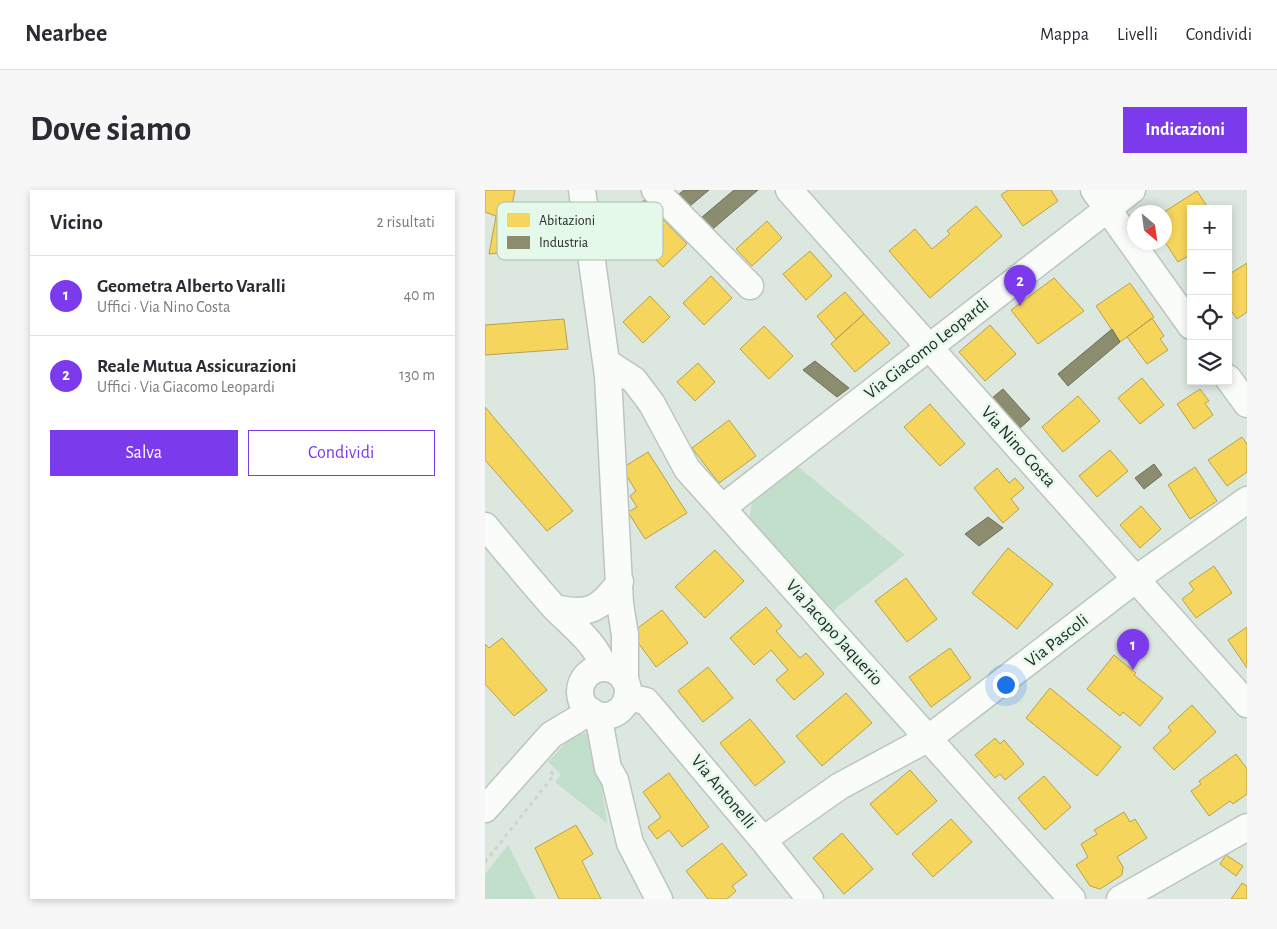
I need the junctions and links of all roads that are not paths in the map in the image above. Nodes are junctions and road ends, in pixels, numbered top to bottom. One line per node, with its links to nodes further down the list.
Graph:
1 (655, 190): 6 (street)
2 (789, 190): 8 (street, Via Nino Costa)
3 (1132, 190): 4 (street, Via Giacomo Leopardi)
4 (1100, 200): 7 (street); 8 (street, Via Giacomo Leopardi)
5 (592, 260): 9 (street)
6 (750, 286)
7 (1187, 320)
8 (929, 348): 13 (street, Via Giacomo Leopardi); 15 (street, Via Nino Costa)
9 (606, 362): 13 (street, Via Jacopo Jaquerio); 16 (street)
10 (1232, 383): 11 (street)
11 (1247, 404)
12 (1247, 500): 15 (street, Via Pascoli)
13 (722, 508): 22 (street, Via Jacopo Jaquerio)
14 (485, 526): 17 (street)
15 (1137, 579): 19 (street, Via Nino Costa); 22 (street, Via Pascoli)
16 (620, 593): 17 (street); 18 (street)
17 (555, 608): 18 (street)
18 (608, 683): 20 (street); 21 (street); 23 (street); 26 (street, Via Antonelli)
19 (1247, 704)
20 (592, 712): 21 (street); 23 (street)
21 (551, 735): 24 (street)
22 (929, 738): 26 (street, Via Pascoli); 29 (street, Via Jacopo Jaquerio)
23 (615, 780): 27 (street)
24 (485, 809)
25 (1244, 832): 30 (street)
26 (763, 840): 28 (street, Via Antonelli)
27 (659, 899)
28 (810, 899)
29 (1072, 899)
30 (1120, 899)

